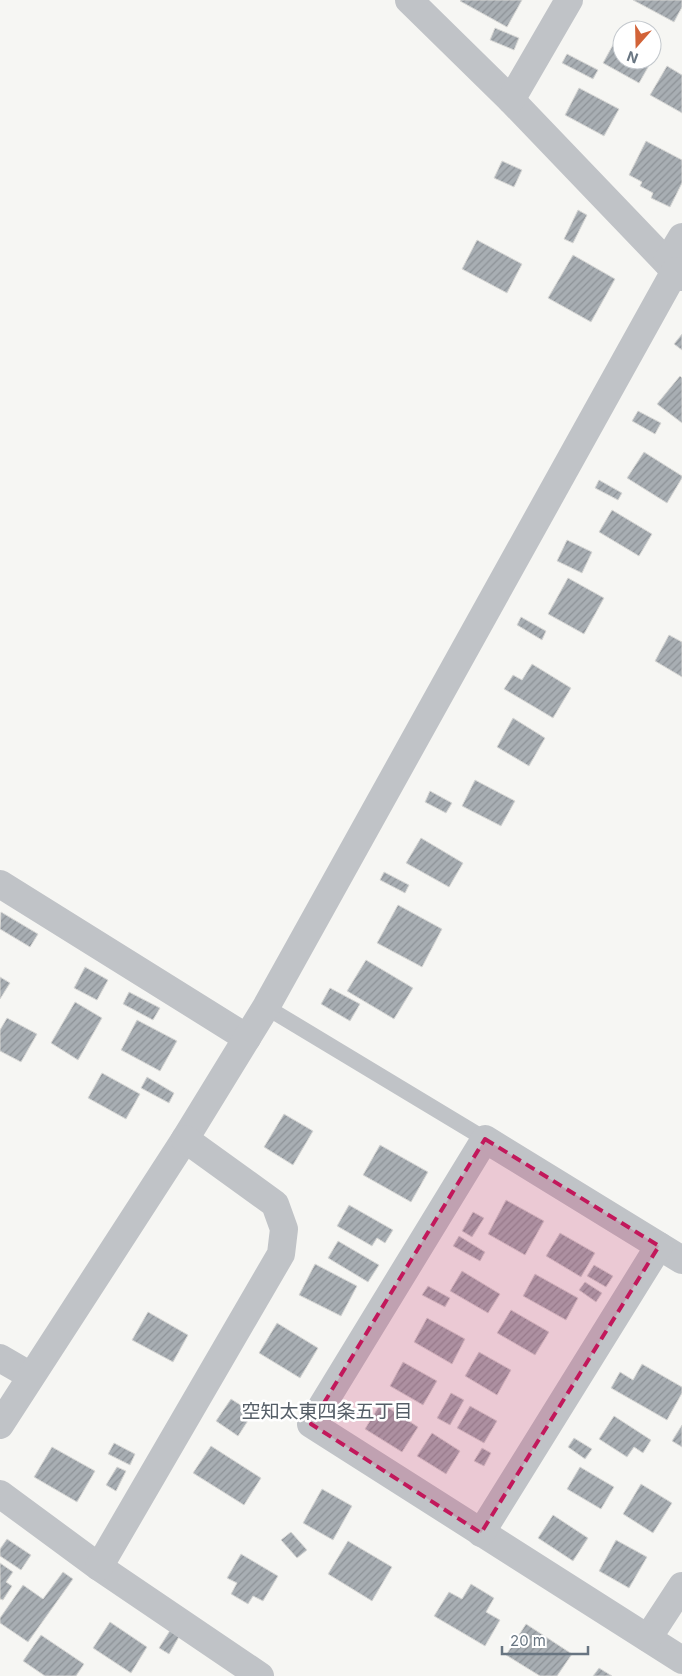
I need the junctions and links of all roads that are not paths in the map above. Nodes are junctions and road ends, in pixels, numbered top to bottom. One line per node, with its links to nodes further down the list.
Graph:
1 (409, 0): 3 (street)
2 (569, 0): 3 (street)
3 (511, 100): 5 (street)
4 (682, 236): 5 (street)
5 (675, 270): 7 (street)
6 (0, 884): 8 (street)
7 (266, 1007): 8 (street); 10 (lane)
8 (247, 1038): 9 (street)
9 (185, 1139): 14 (street); 18 (street)
10 (485, 1139): 11 (street); 17 (street)
11 (659, 1246): 12 (street); 17 (street)
12 (682, 1260)
13 (0, 1358): 14 (street)
14 (31, 1376): 15 (street)
15 (0, 1425)
16 (0, 1494): 18 (street)
17 (481, 1532): 20 (street)
18 (99, 1567): 22 (street)
19 (682, 1586): 20 (street)
20 (648, 1638): 21 (street)
21 (682, 1660)
22 (260, 1676)

